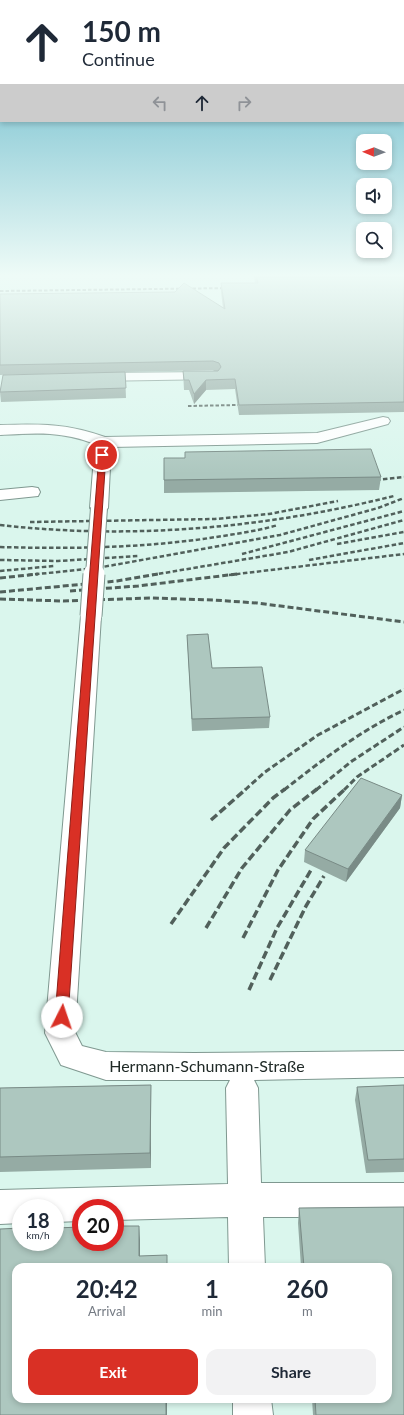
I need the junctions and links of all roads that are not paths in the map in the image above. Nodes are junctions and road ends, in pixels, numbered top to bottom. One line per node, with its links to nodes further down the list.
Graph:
1 (213, 376): 2 (street)
2 (84, 377)
3 (383, 422): 5 (street)
4 (0, 430): 5 (street)
5 (103, 442): 8 (street, Hermann-Schumann-Straße, bridge)
6 (32, 492): 7 (street)
7 (0, 495)
8 (404, 1064)
9 (242, 1088): 10 (street)
10 (244, 1200): 11 (street); 12 (street); 13 (street)
11 (404, 1200)
12 (0, 1207)
13 (247, 1263)
14 (252, 1403): 15 (street)
15 (253, 1415)

